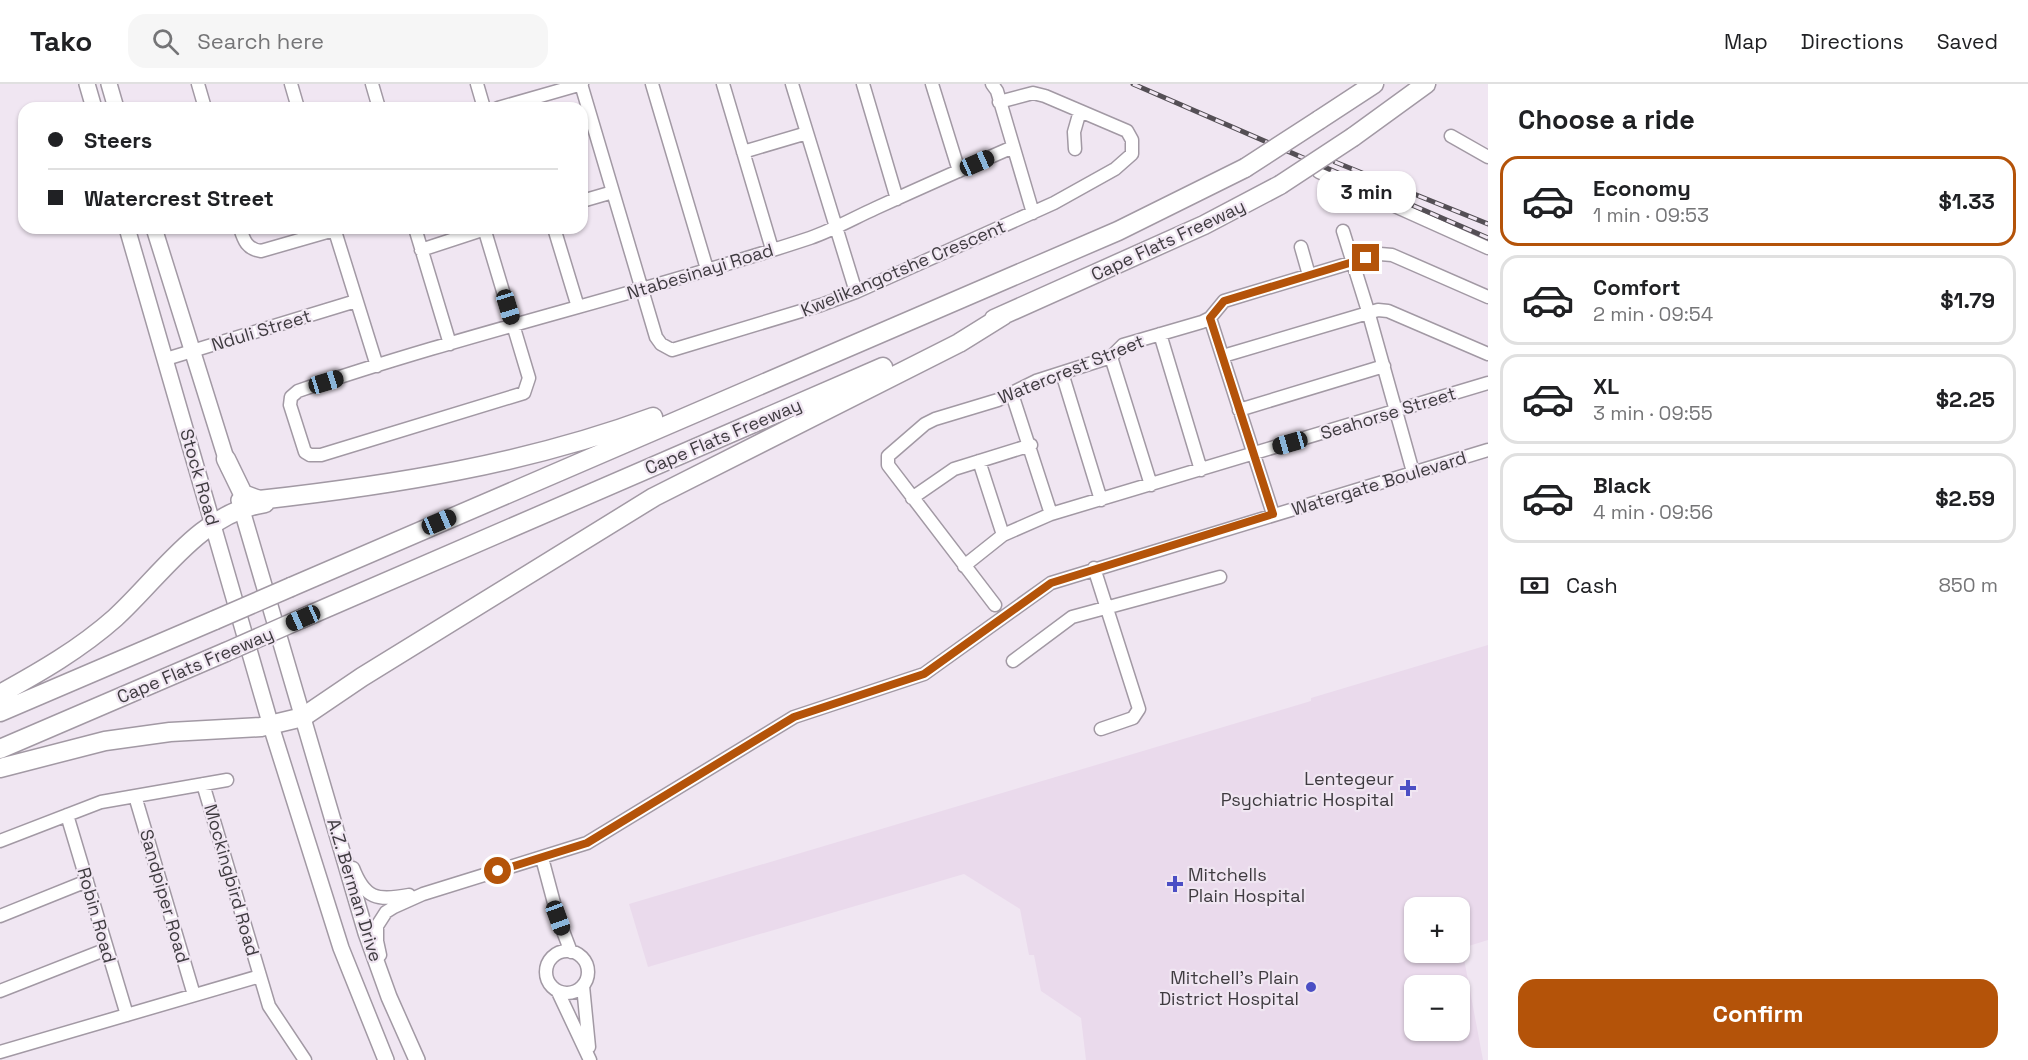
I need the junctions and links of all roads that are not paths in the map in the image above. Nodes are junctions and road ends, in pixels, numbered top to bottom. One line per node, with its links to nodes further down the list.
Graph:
1 (87, 84): 16 (main road)
2 (109, 84): 17 (main road)
3 (198, 84): 18 (street)
4 (291, 84): 19 (street)
5 (372, 84): 20 (street)
6 (477, 84): 21 (street)
7 (581, 84): 22 (street); 23 (street)
8 (652, 84): 55 (street)
9 (723, 84): 31 (street)
10 (792, 84): 27 (street)
11 (863, 84): 37 (street)
12 (933, 84): 33 (street)
13 (992, 84): 24 (street)
14 (1374, 84): 77 (highway, Cape Flats Freeway, bridge)
15 (1426, 84): 63 (highway, Cape Flats Freeway, bridge)
16 (92, 102)
17 (114, 102)
18 (203, 102)
19 (296, 102)
20 (377, 102)
21 (482, 102)
22 (528, 102)
23 (586, 102)
24 (999, 102): 26 (street); 29 (street)
25 (588, 108): 35 (street)
26 (1080, 111): 30 (street); 38 (street, Kwelikangotshe Crescent)
27 (807, 133): 31 (street); 39 (street)
28 (1450, 136): 32 (street)
29 (1013, 147): 33 (street, Ntabesinayi Road); 38 (street)
30 (1075, 149)
31 (743, 152): 52 (street)
32 (1488, 157)
33 (958, 171): 37 (street, Ntabesinayi Road)
34 (1319, 172): 51 (street)
35 (613, 192): 36 (street); 57 (street)
36 (588, 199)
37 (897, 199): 39 (street, Ntabesinayi Road)
38 (1033, 213): 58 (street, Kwelikangotshe Crescent)
39 (835, 228): 52 (street, Ntabesinayi Road); 58 (street)
40 (1342, 231): 54 (street)
41 (129, 234): 72 (main road, Stock Road)
42 (156, 234): 68 (main road, Stock Road)
43 (242, 234): 44 (street)
44 (317, 234)
45 (336, 234): 60 (street)
46 (417, 234): 53 (street)
47 (469, 234): 53 (street)
48 (486, 234): 65 (street)
49 (556, 234): 61 (street)
50 (1301, 247): 56 (street)
51 (1488, 248)
52 (772, 249): 55 (street, Ntabesinayi Road)
53 (422, 250): 67 (street)
54 (1352, 262): 56 (street, Watercrest Street); 59 (street, Watercrest Street); 62 (street)
55 (707, 269): 57 (street, Ntabesinayi Road)
56 (1309, 275): 64 (street, Watercrest Street)
57 (642, 288): 58 (street, Kwelikangotshe Crescent); 61 (street, Ntabesinayi Road)
58 (856, 292)
59 (1488, 297)
60 (356, 301): 68 (street, Nduli Street); 73 (street)
61 (578, 308): 65 (street, Ntabesinayi Road)
62 (1368, 311): 69 (street); 70 (street); 74 (street)
63 (1004, 315): 106 (highway); 109 (highway, Cape Flats Freeway, bridge)
64 (1210, 318): 66 (street, Watercrest Street); 70 (street)
65 (514, 326): 67 (street, Ntabesinayi Road); 73 (street, Ntabesinayi Road)
66 (1160, 334): 71 (street, Watercrest Street); 86 (street)
67 (450, 344): 73 (street, Ntabesinayi Road)
68 (194, 351): 72 (street, Nduli Street); 84 (main road, Stock Road)
69 (1488, 354)
70 (1222, 356): 79 (street)
71 (1110, 357): 75 (street, Watercrest Street); 89 (street)
72 (165, 359): 95 (main road, Stock Road)
73 (377, 366)
74 (1383, 366): 79 (street); 80 (street)
75 (1062, 373): 78 (street, Watercrest Street); 91 (street)
76 (1488, 383): 80 (street, Seahorse Street)
77 (757, 384): 88 (highway); 105 (highway, Cape Flats Freeway, bridge)
78 (1012, 394): 81 (street); 90 (street, Watercrest Street)
79 (1239, 410): 83 (street)
80 (1395, 412): 83 (street, Seahorse Street); 87 (street)
81 (1031, 445): 85 (street); 93 (street)
82 (1488, 450): 87 (street, Watergate Boulevard)
83 (1254, 454): 86 (street); 94 (street)
84 (226, 459): 88 (highway); 92 (main road, Stock Road)
85 (979, 461): 90 (street); 96 (street)
86 (1201, 470): 89 (street)
87 (1413, 472): 94 (street, Watergate Boulevard)
88 (430, 476): 92 (highway)
89 (1151, 485): 91 (street)
90 (912, 498): 97 (street, Watercrest Street)
91 (1101, 500): 93 (street)
92 (241, 507): 95 (highway); 103 (main road); 106 (main road, Stock Road)
93 (1051, 514): 96 (street)
94 (1273, 514): 98 (street, Watergate Boulevard)
95 (214, 522): 103 (main road, Stock Road); 104 (highway)
96 (1003, 535): 97 (street)
97 (964, 566): 100 (street, Watercrest Street)
98 (1094, 568): 101 (street); 117 (street, Watergate Boulevard)
99 (1220, 577): 101 (street)
100 (995, 605)
101 (1108, 609): 102 (street); 108 (street)
102 (1013, 661)
103 (256, 671): 107 (main road, Stock Road)
104 (0, 694)
105 (0, 712)
106 (303, 717): 107 (highway); 114 (main road, A.Z. Berman Drive)
107 (271, 726): 110 (highway); 134 (main road, A.Z. Berman Drive)
108 (1101, 729)
109 (0, 750)
110 (0, 768)
111 (227, 780): 112 (street, Mockingbird Road)
112 (203, 784): 113 (street, Mockingbird Road); 125 (street, Mockingbird Road)
113 (135, 796): 115 (street, Mockingbird Road); 129 (street, Sandpiper Road)
114 (331, 811): 119 (street, Watergate Boulevard); 130 (main road, A.Z. Berman Drive)
115 (68, 814): 116 (street, Mockingbird Road); 118 (street, Robin Road)
116 (0, 841)
117 (542, 858): 119 (street, Watergate Boulevard); 121 (street)
118 (87, 881): 120 (street); 122 (street, Robin Road)
119 (423, 894): 130 (street, Watergate Boulevard)
120 (0, 916)
121 (558, 918): 123 (street); 124 (street)
122 (107, 949): 127 (street); 131 (street, Robin Road)
123 (571, 952): 124 (street); 126 (street)
124 (552, 958): 128 (street)
125 (260, 976): 129 (street); 133 (street, Mockingbird Road)
126 (583, 986): 128 (street); 136 (street)
127 (0, 992)
128 (558, 992): 136 (street)
129 (194, 995): 131 (street)
130 (389, 997): 135 (main road, A.Z. Berman Drive)
131 (127, 1014): 132 (street)
132 (0, 1052)
133 (305, 1060)
134 (386, 1060)
135 (417, 1060)
136 (590, 1060)

